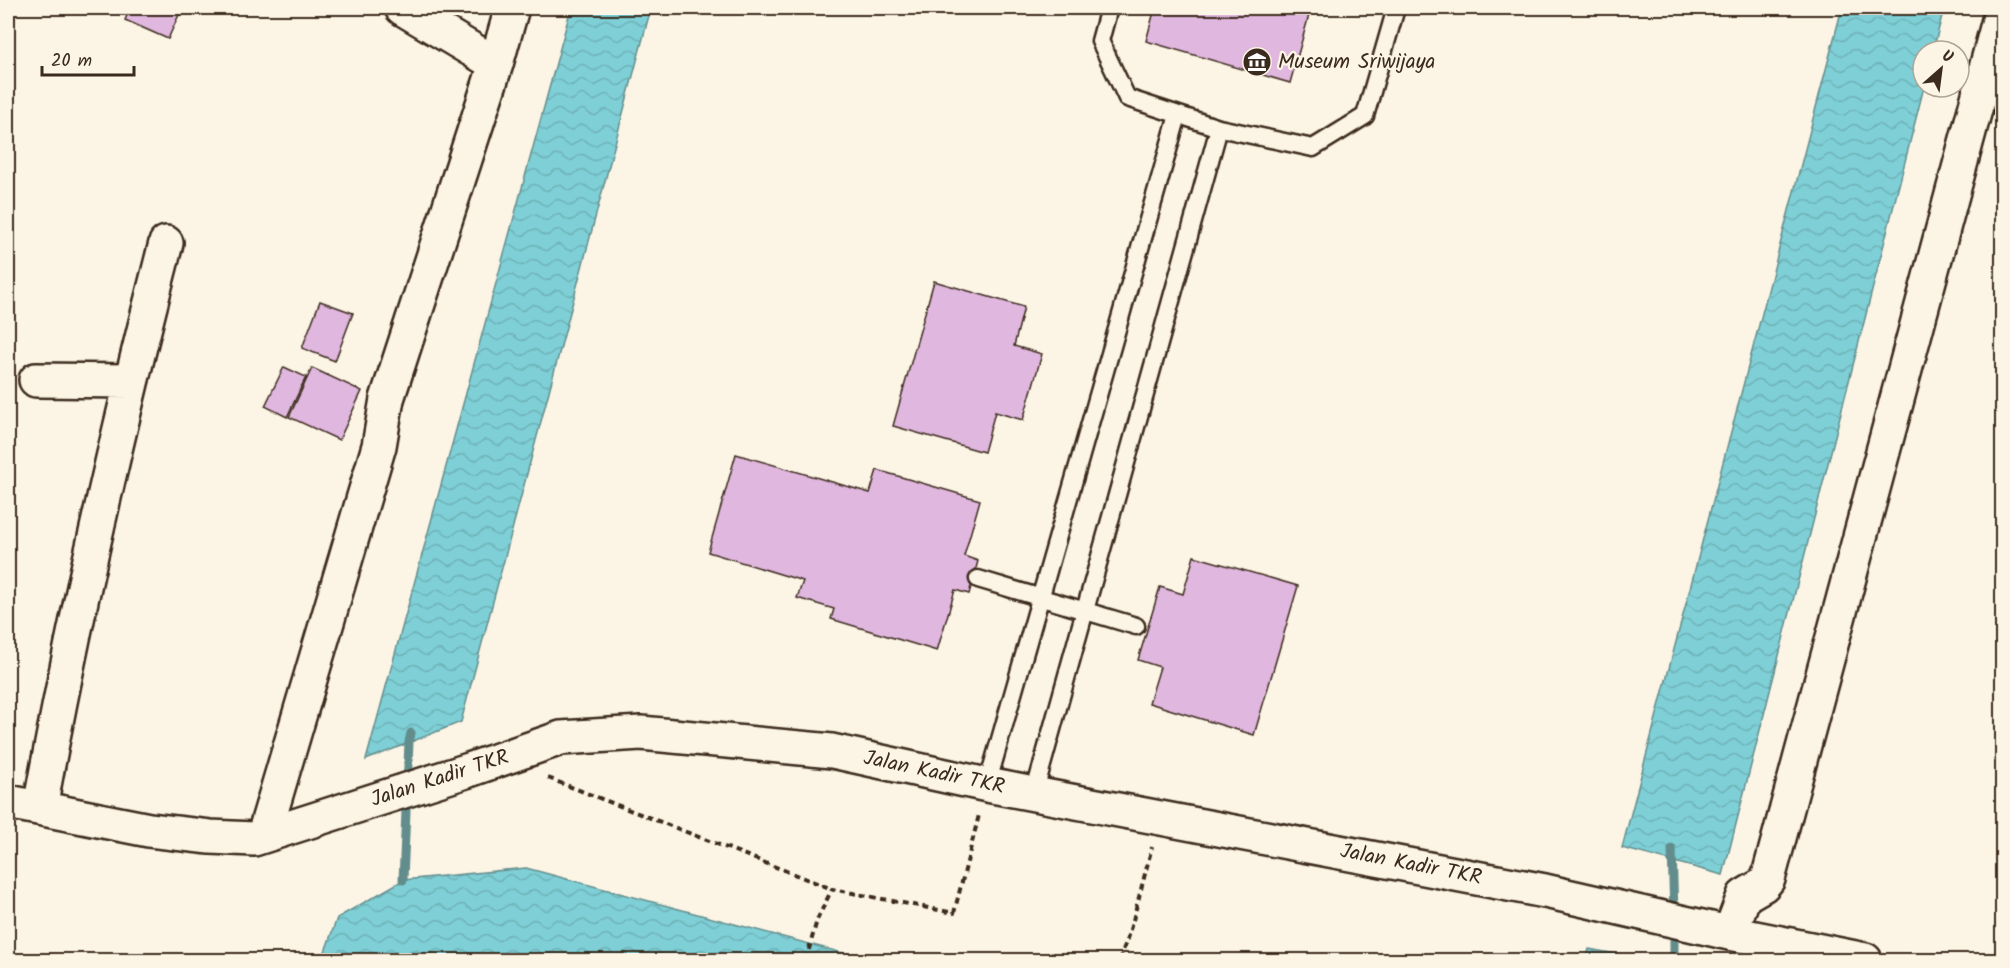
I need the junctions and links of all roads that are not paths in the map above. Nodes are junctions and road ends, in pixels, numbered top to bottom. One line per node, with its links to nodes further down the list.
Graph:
1 (402, 8): 6 (street)
2 (512, 8): 6 (street)
3 (1109, 8): 7 (lane)
4 (1396, 8): 8 (lane)
5 (2002, 9): 21 (street)
6 (496, 64): 20 (street)
7 (1178, 115): 8 (lane); 13 (lane)
8 (1219, 128): 14 (lane)
9 (166, 243): 11 (street)
10 (36, 380): 11 (street)
11 (131, 381): 19 (street)
12 (978, 579): 13 (lane)
13 (1040, 597): 14 (lane); 16 (lane)
14 (1084, 610): 15 (lane); 17 (lane)
15 (1136, 626)
16 (987, 785): 17 (street, Jalan Kadir TKR); 20 (street, Jalan Kadir TKR)
17 (1034, 794): 21 (street, Jalan Kadir TKR)
18 (8, 802): 19 (street, Jalan Kadir TKR)
19 (40, 807): 20 (street, Jalan Kadir TKR)
20 (270, 833)
21 (1725, 932): 22 (street, Jalan Kadir TKR)
22 (1865, 960)

